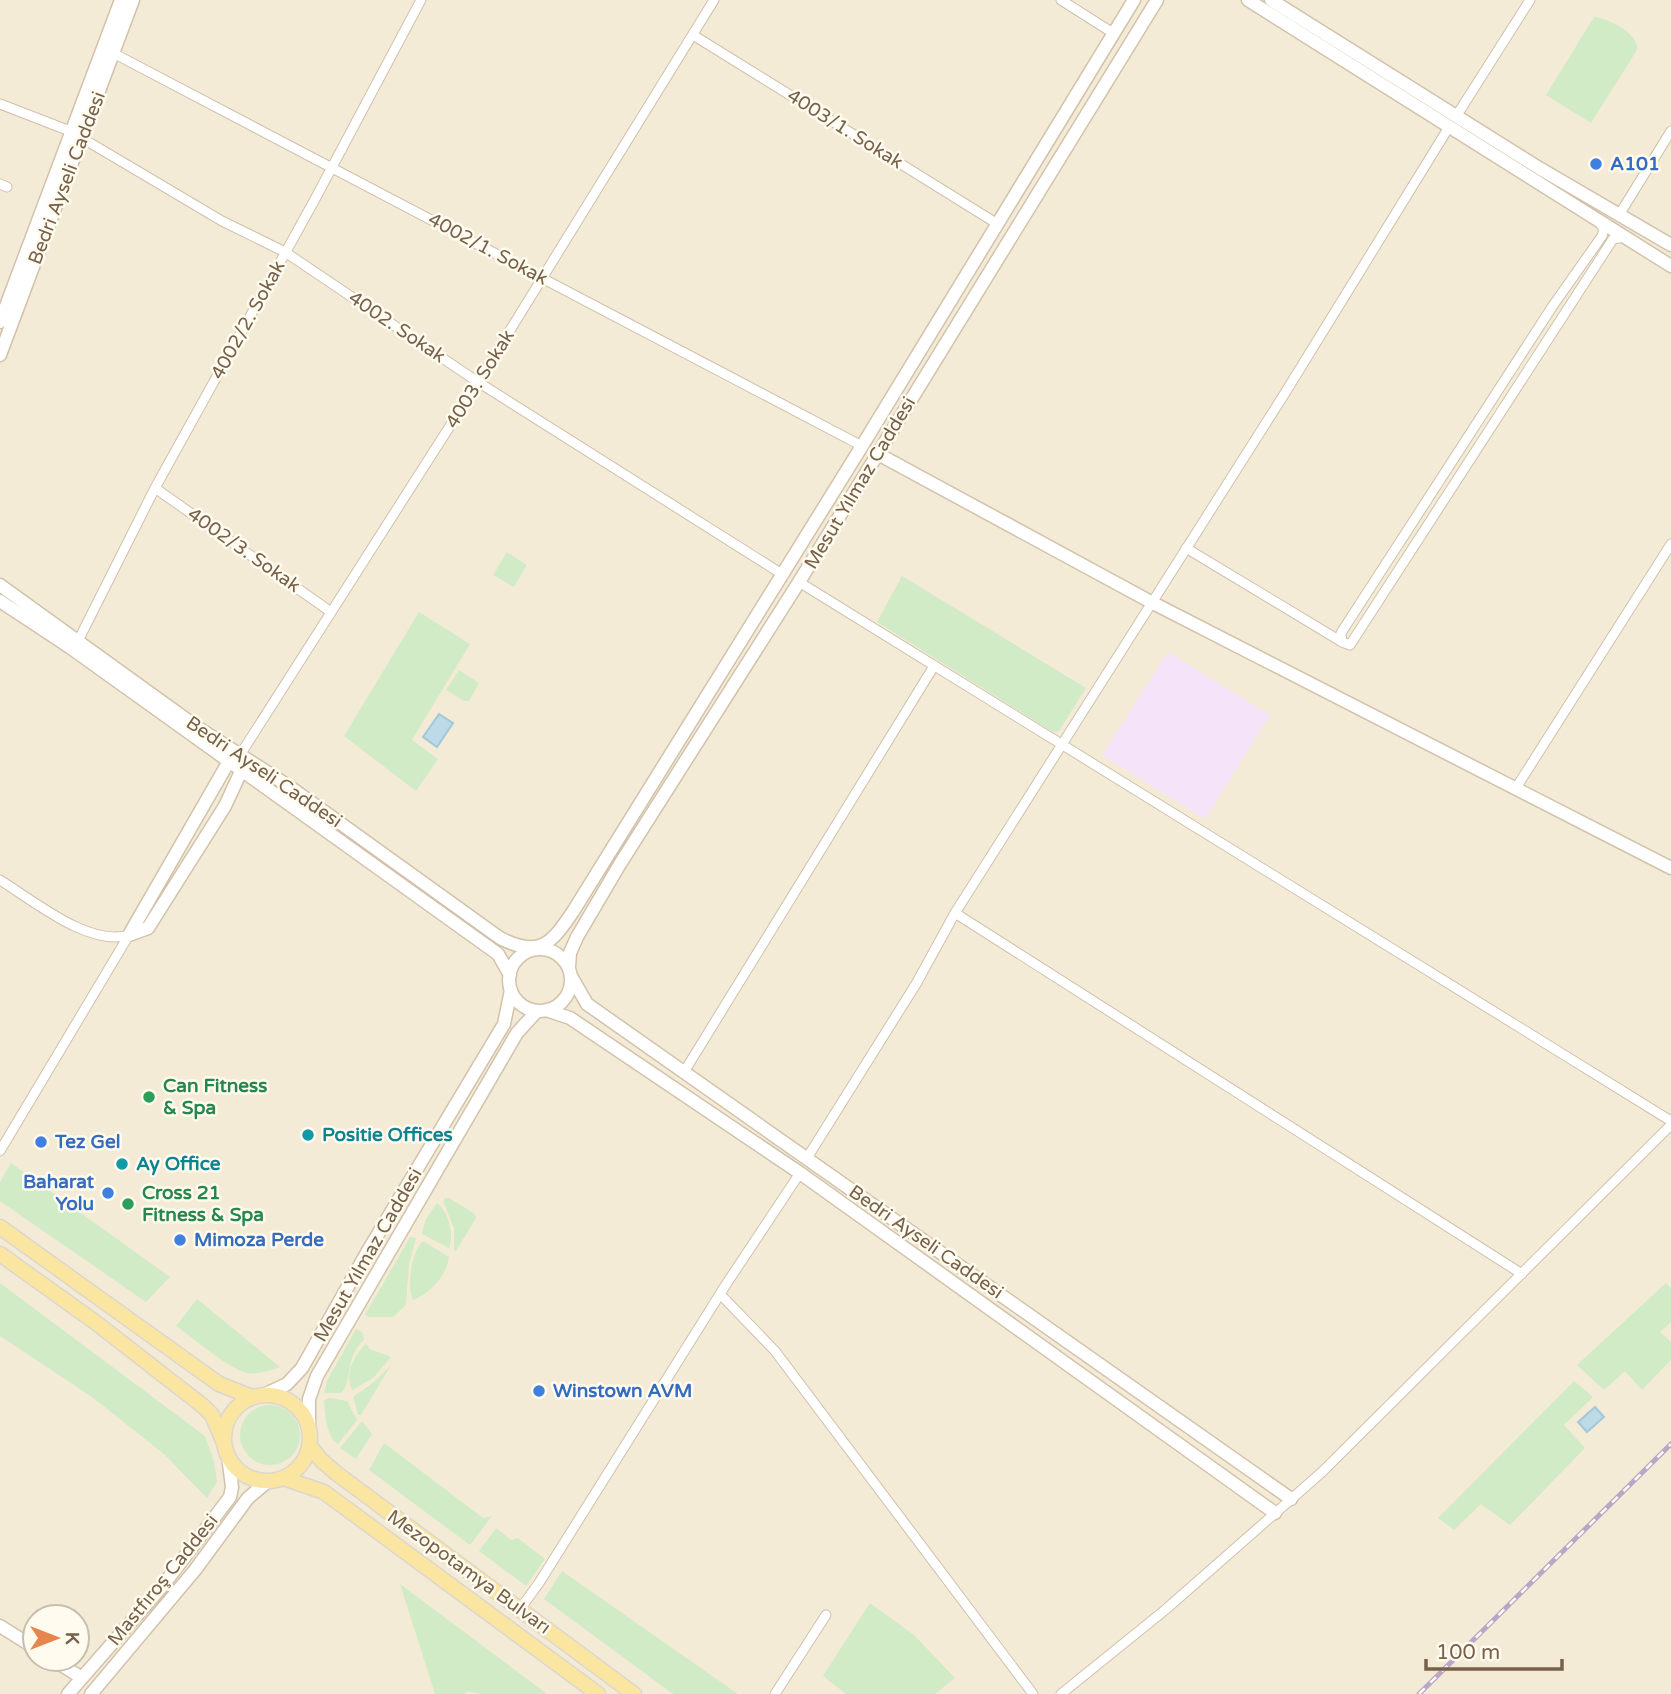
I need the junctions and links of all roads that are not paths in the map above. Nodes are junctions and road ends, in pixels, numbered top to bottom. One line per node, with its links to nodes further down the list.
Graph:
1 (121, 0): 17 (main road, Bedri Ayseli Caddesi)
2 (133, 0): 13 (main road, Bedri Ayseli Caddesi)
3 (421, 0): 20 (street, 4002/2. Sokak)
4 (715, 0): 12 (street, 4003. Sokak)
5 (1061, 0): 11 (street)
6 (1134, 0): 11 (main road, Mesut Yılmaz Caddesi)
7 (1157, 0): 33 (main road, Mesut Yılmaz Caddesi)
8 (1248, 0): 16 (main road)
9 (1271, 0): 15 (main road)
10 (1526, 1): 15 (street)
11 (1113, 33): 22 (main road, Mesut Yılmaz Caddesi)
12 (693, 35): 22 (street, 4003/1. Sokak); 28 (street, 4003. Sokak)
13 (113, 53): 19 (main road, Bedri Ayseli Caddesi); 20 (street, 4002/1. Sokak)
14 (0, 104): 17 (street, 4002. Sokak)
15 (1457, 115): 21 (main road)
16 (1450, 127): 23 (main road); 36 (street)
17 (70, 131): 19 (street, 4002. Sokak); 29 (main road, Bedri Ayseli Caddesi)
18 (1671, 131): 21 (street)
19 (83, 137): 26 (street, 4002. Sokak); 30 (main road, Bedri Ayseli Caddesi)
20 (333, 166): 26 (street, 4002/2. Sokak); 28 (street, 4002/1. Sokak)
21 (1619, 215): 25 (main road)
22 (996, 223): 32 (main road, Mesut Yılmaz Caddesi)
23 (1600, 223): 24 (main road); 44 (street)
24 (1623, 237): 27 (main road); 44 (street)
25 (1671, 245)
26 (285, 252): 31 (street, 4002. Sokak); 34 (street, 4002/2. Sokak)
27 (1671, 266)
28 (541, 278): 31 (street, 4003. Sokak); 32 (street, 4002/1. Sokak)
29 (0, 322)
30 (0, 355)
31 (478, 382): 37 (street, 4002. Sokak); 42 (street, 4003. Sokak)
32 (862, 446): 37 (main road, Mesut Yılmaz Caddesi)
33 (878, 454): 38 (main road, Mesut Yılmaz Caddesi); 41 (main road)
34 (155, 488): 42 (street, 4002/3. Sokak); 43 (street, 4002/2. Sokak)
35 (1671, 544): 48 (street)
36 (1186, 548): 41 (street); 44 (street)
37 (782, 574): 53 (main road, Mesut Yılmaz Caddesi)
38 (799, 582): 45 (street); 54 (main road, Mesut Yılmaz Caddesi)
39 (0, 585): 43 (main road, Bedri Ayseli Caddesi)
40 (0, 601): 47 (main road, Bedri Ayseli Caddesi)
41 (1151, 602): 46 (street); 48 (main road)
42 (331, 612): 47 (street, 4003. Sokak)
43 (78, 641): 47 (main road, Bedri Ayseli Caddesi)
44 (1342, 642)
45 (934, 666): 46 (street); 58 (street)
46 (1062, 746): 51 (street); 59 (street)
47 (238, 760): 52 (main road); 53 (main road, Bedri Ayseli Caddesi); 55 (main road, Bedri Ayseli Caddesi)
48 (1516, 788): 49 (main road)
49 (1671, 868)
50 (0, 880): 52 (street)
51 (955, 913): 61 (street); 65 (street)
52 (129, 935): 60 (street)
53 (534, 949): 54 (main road); 55 (main road)
54 (570, 972): 57 (main road); 58 (main road, Bedri Ayseli Caddesi)
55 (510, 975): 56 (main road)
56 (511, 990): 57 (main road); 67 (main road, Mesut Yılmaz Caddesi)
57 (542, 1010): 62 (main road, Bedri Ayseli Caddesi); 68 (main road, Mesut Yılmaz Caddesi)
58 (684, 1072): 61 (main road, Bedri Ayseli Caddesi)
59 (1671, 1123): 65 (street)
60 (0, 1151)
61 (807, 1158): 73 (main road, Bedri Ayseli Caddesi)
62 (800, 1173): 66 (street); 74 (main road, Bedri Ayseli Caddesi)
63 (0, 1227): 67 (main road)
64 (0, 1254): 70 (main road)
65 (1522, 1274): 73 (street)
66 (720, 1294): 75 (street); 86 (street)
67 (259, 1396): 68 (main road); 70 (main road)
68 (309, 1426): 69 (main road)
69 (310, 1445): 71 (main road); 75 (main road, Mezopotamya Bulvarı)
70 (226, 1449): 72 (main road); 80 (main road, Mastfıroş Caddesi)
71 (284, 1478): 72 (main road); 83 (main road, Mezopotamya Bulvarı)
72 (267, 1482): 82 (main road, Mastfıroş Caddesi)
73 (1292, 1499): 74 (street)
74 (1275, 1513): 87 (street)
75 (520, 1609): 84 (main road, Mezopotamya Bulvarı)
76 (826, 1615): 85 (street)
77 (0, 1626): 78 (main road)
78 (21, 1639)
79 (74, 1673): 80 (main road)
80 (82, 1678): 81 (main road, Mastfıroş Caddesi)
81 (68, 1694)
82 (91, 1694)
83 (598, 1694)
84 (634, 1694)
85 (775, 1694)
86 (1032, 1694)
87 (1061, 1694)

